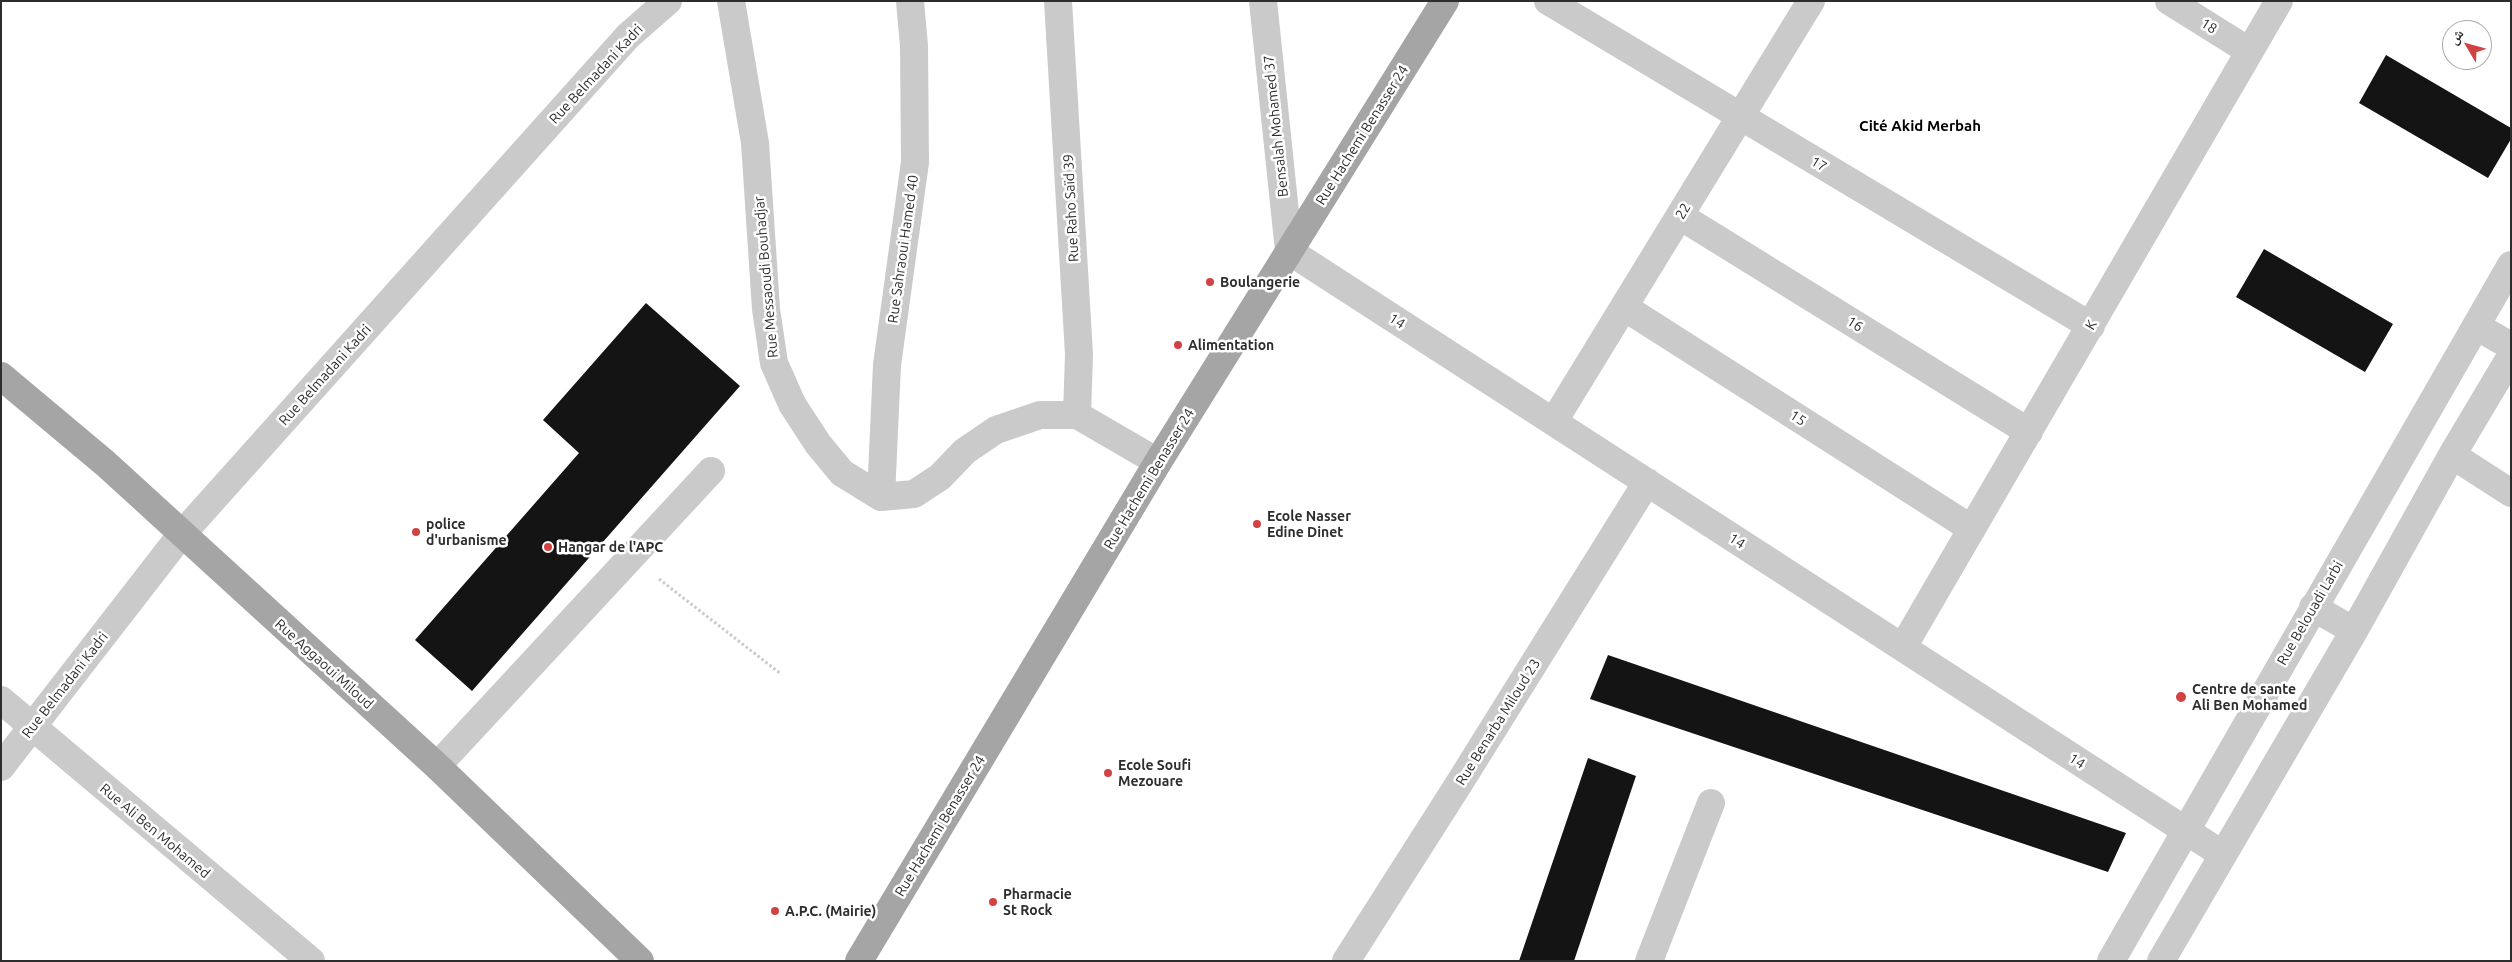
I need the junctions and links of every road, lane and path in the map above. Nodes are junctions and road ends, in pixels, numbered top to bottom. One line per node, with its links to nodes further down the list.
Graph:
1 (668, 1): 32 (street, Rue Belmadani Kadri)
2 (731, 1): 30 (street, Rue Messaoudi Bouhadjar)
3 (910, 1): 30 (street, Rue Sahraoui Hamed 40)
4 (1058, 1): 22 (street, Rue Raho Saïd 39)
5 (1263, 1): 14 (street, Bensalah Mohamed 37)
6 (1445, 1): 14 (main road, Rue Hachemi Benasser 24)
7 (1548, 1): 12 (street, 17)
8 (1811, 1): 12 (street, 22)
9 (2169, 1): 11 (street, 18)
10 (2279, 1): 11 (street, K)
11 (2249, 51): 17 (street, K)
12 (1739, 117): 13 (street, 22); 17 (street, 17)
13 (1680, 216): 16 (street, 22); 24 (street, 16)
14 (1289, 251): 23 (street, 14); 26 (main road, Rue Hachemi Benasser 24)
15 (2511, 266): 18 (street, Rue Belouadi Larbi)
16 (1624, 307): 23 (street, 22); 31 (street, 15)
17 (2091, 326): 24 (street, K)
18 (2476, 326): 19 (street); 34 (street, Rue Belouadi Larbi)
19 (2511, 346)
20 (2511, 356): 25 (street)
21 (1, 376): 32 (main road, Rue Aggaoui Miloud)
22 (1077, 415): 26 (street); 30 (street)
23 (1554, 421): 28 (street, 14)
24 (2029, 432): 31 (street, K)
25 (2452, 455): 29 (street); 35 (street)
26 (1158, 462): 47 (main road, Rue Hachemi Benasser 24)
27 (711, 471): 33 (street)
28 (1647, 482): 36 (street, 14); 48 (street, Rue Benarba Miloud 23)
29 (2511, 493)
30 (881, 497)
31 (1972, 530): 36 (street, K)
32 (181, 535): 39 (street, Rue Belmadani Kadri); 40 (main road, Rue Aggaoui Miloud)
33 (630, 557): 37 (path); 40 (street)
34 (2313, 607): 35 (street); 43 (street, Rue Belouadi Larbi)
35 (2354, 631): 44 (street)
36 (1903, 648): 43 (street, 14)
37 (781, 674)
38 (1, 700): 39 (street, Rue Ali Ben Mohamed)
39 (32, 727): 41 (street, Rue Belmadani Kadri); 45 (street, Rue Ali Ben Mohamed)
40 (437, 766): 46 (main road, Rue Aggaoui Miloud)
41 (1, 767)
42 (1711, 803): 49 (street)
43 (2185, 830): 44 (street, 14); 50 (street, Rue Belouadi Larbi)
44 (2222, 854): 51 (street)
45 (310, 961)
46 (640, 961)
47 (858, 961)
48 (1346, 961)
49 (1648, 961)
50 (2111, 961)
51 (2161, 961)

